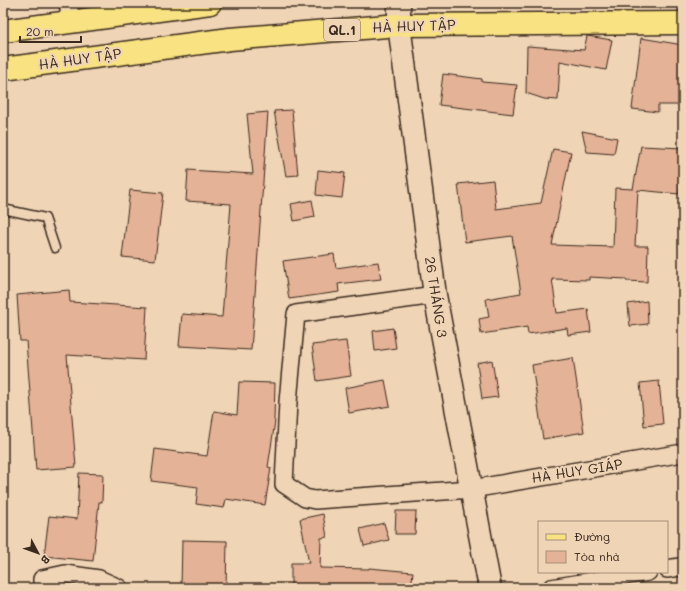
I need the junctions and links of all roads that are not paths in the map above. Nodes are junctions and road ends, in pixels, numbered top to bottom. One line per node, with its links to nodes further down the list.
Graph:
1 (210, 3): 3 (main road)
2 (399, 3): 5 (street, 26 THÁNG 3)
3 (70, 12): 6 (main road)
4 (683, 23): 5 (main road, HÀ HUY TẬP / QL.1)
5 (399, 25): 7 (main road, HÀ HUY TẬP / QL.1); 10 (street, 26 THÁNG 3)
6 (3, 31)
7 (3, 69)
8 (3, 209): 9 (lane)
9 (55, 248)
10 (435, 295): 12 (street, 26 THÁNG 3); 12 (street, HÀ HUY GIÁP)
11 (683, 453): 12 (street, HÀ HUY GIÁP)
12 (472, 488): 16 (street, 26 THÁNG 3)
13 (642, 573): 17 (street)
14 (42, 588): 15 (street)
15 (119, 588)
16 (490, 588)
17 (551, 588)

